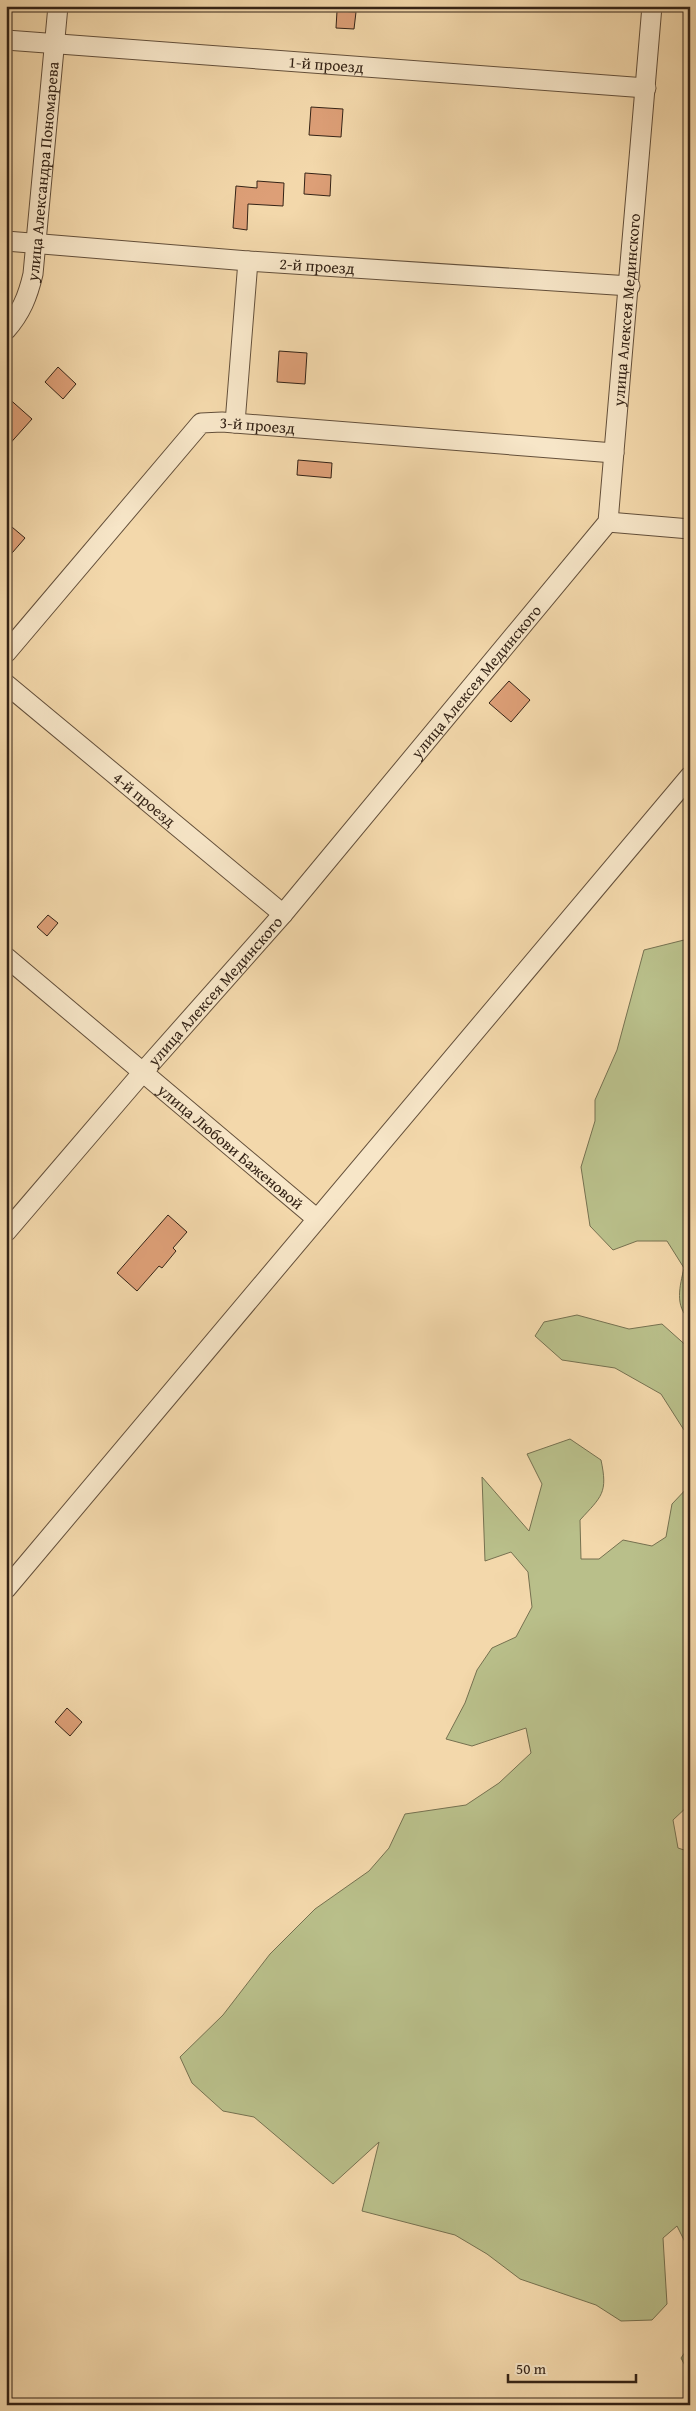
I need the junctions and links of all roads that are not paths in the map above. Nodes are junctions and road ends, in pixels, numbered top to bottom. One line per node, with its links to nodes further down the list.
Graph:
1 (58, 6): 4 (street, улица Александра Пономарева)
2 (652, 6): 5 (street, улица Алексея Мединского)
3 (6, 40): 4 (street, 1-й проезд)
4 (54, 44): 5 (street, 1-й проезд); 7 (street, улица Александра Пономарева)
5 (646, 88): 9 (street, улица Алексея Мединского)
6 (6, 240): 7 (street, 2-й проезд)
7 (35, 243): 8 (street, 2-й проезд); 10 (street, улица Александра Пономарева)
8 (248, 261): 9 (street, 2-й проезд); 11 (street)
9 (630, 286): 12 (street, улица Алексея Мединского)
10 (6, 330)
11 (235, 423): 12 (street, 3-й проезд); 15 (street, 3-й проезд)
12 (614, 453): 13 (street, улица Алексея Мединского)
13 (608, 522): 14 (street); 18 (street, улица Алексея Мединского)
14 (690, 529)
15 (6, 653)
16 (6, 684): 18 (street, 4-й проезд)
17 (690, 776): 21 (street)
18 (283, 914): 20 (street, улица Алексея Мединского)
19 (6, 957): 20 (street, улица Любови Баженовой)
20 (143, 1072): 21 (street, улица Любови Баженовой); 22 (street, улица Алексея Мединского)
21 (317, 1219): 23 (street)
22 (9, 1222)
23 (6, 1589)

